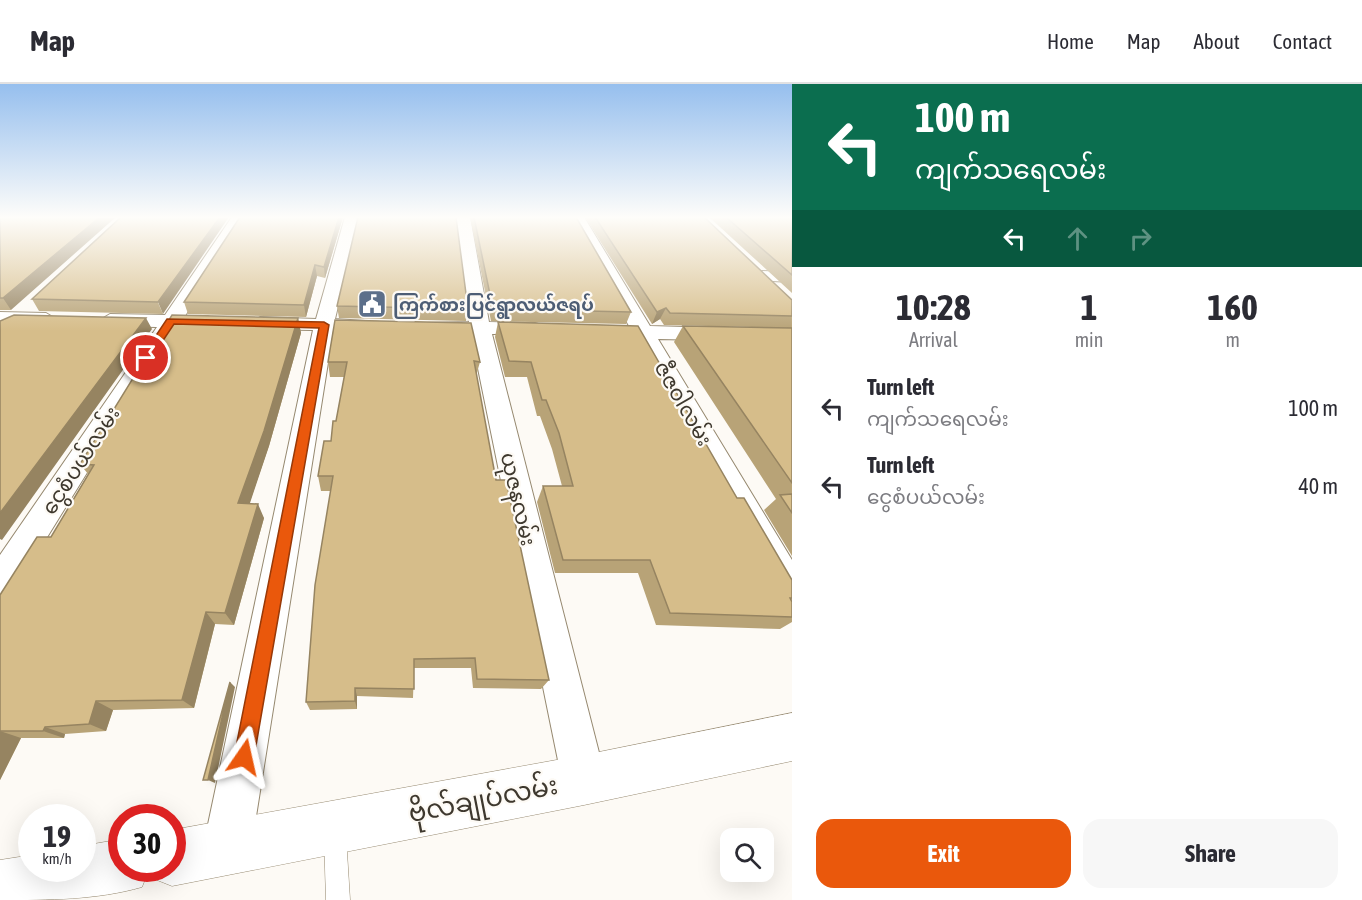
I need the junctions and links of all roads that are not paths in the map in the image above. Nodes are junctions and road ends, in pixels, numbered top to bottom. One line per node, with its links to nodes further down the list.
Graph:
1 (214, 255): 13 (street, ငွေစံပယ်လမ်း)
2 (342, 255): 14 (street)
3 (469, 255): 17 (street, ယုဇနလမ်း)
4 (599, 255): 20 (street, ဇီဇဝါလမ်း)
5 (745, 261): 6 (street)
6 (761, 276): 7 (street); 8 (street)
7 (792, 277)
8 (776, 291)
9 (34, 303): 10 (street)
10 (9, 318): 11 (street); 21 (street)
11 (65, 319)
12 (88, 319): 13 (street)
13 (171, 321): 14 (street); 23 (street, ငွေစံပယ်လမ်း)
14 (324, 325): 15 (street); 28 (street)
15 (396, 326)
16 (420, 327): 17 (street)
17 (480, 328): 18 (street); 26 (street, ယုဇနလမ်း)
18 (550, 330)
19 (585, 331): 20 (street)
20 (643, 332): 22 (street); 24 (street, ဇီဇဝါလမ်း)
21 (0, 334)
22 (792, 336)
23 (0, 583)
24 (792, 590)
25 (792, 737): 26 (street, ဗိုလ်ချုပ်လမ်း)
26 (584, 780): 27 (street, ဗိုလ်ချုပ်လမ်း)
27 (334, 827): 28 (street, ဗိုလ်ချုပ်လမ်း); 32 (lane)
28 (227, 848): 29 (street, ဗိုလ်ချုပ်လမ်း)
29 (186, 855)
30 (108, 870): 31 (street)
31 (0, 889)
32 (338, 900)

